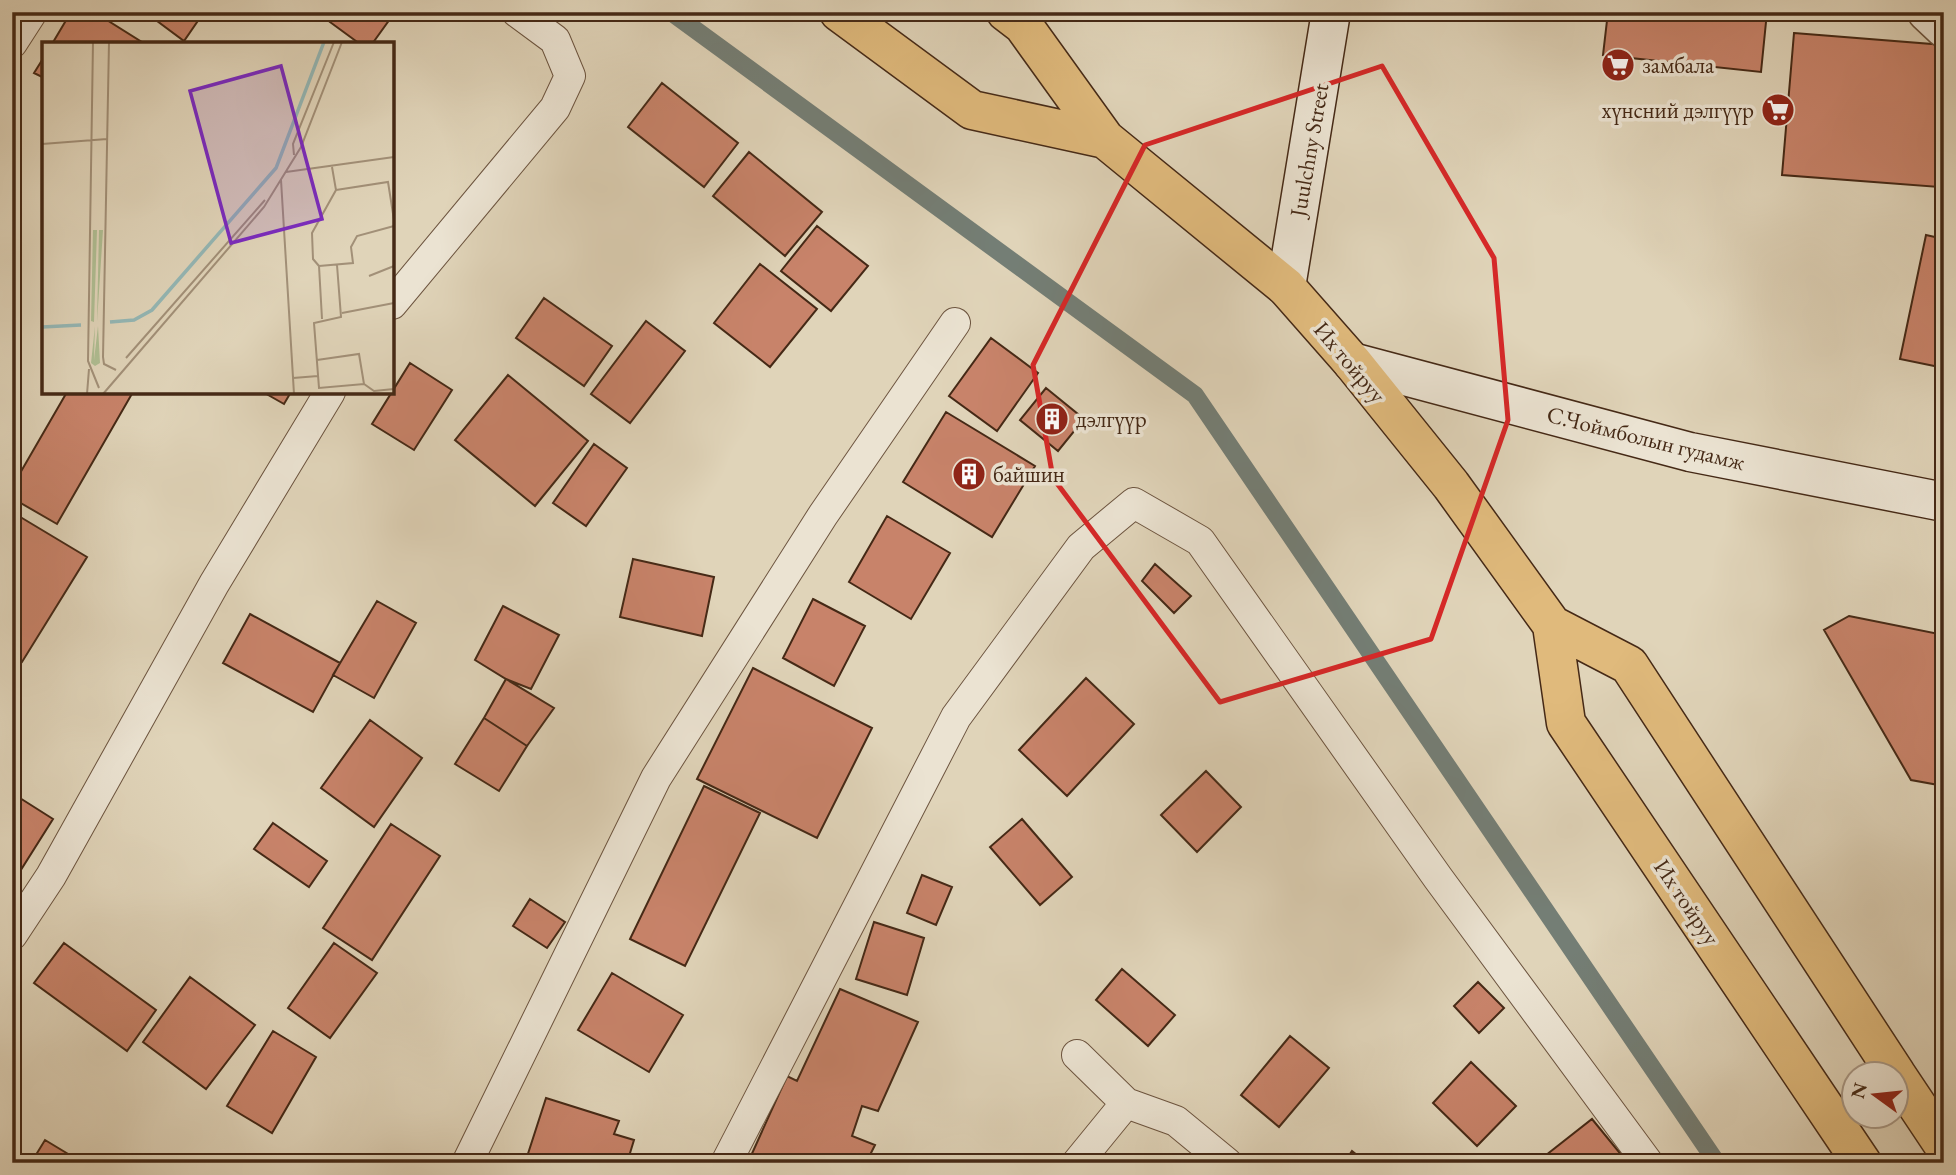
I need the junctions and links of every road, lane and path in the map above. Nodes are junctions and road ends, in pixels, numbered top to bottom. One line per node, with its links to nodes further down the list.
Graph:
1 (32, 12): 8 (lane)
2 (517, 12): 11 (lane)
3 (839, 12): 9 (main road, Их тойруу)
4 (1006, 12): 9 (main road, Их тойруу)
5 (1331, 12): 10 (main road, Juulchny Street)
6 (1927, 12): 7 (main road)
7 (1944, 28)
8 (12, 43)
9 (1105, 139): 10 (main road, Их тойруу)
10 (1286, 287): 13 (main road, Их тойруу)
11 (394, 302)
12 (954, 323): 23 (lane)
13 (1352, 362): 15 (main road, С.Чоймболын гудамж); 16 (main road, Их тойруу)
14 (329, 394): 17 (lane)
15 (1944, 502)
16 (1552, 625): 19 (main road, Их тойруу); 28 (main road, Их тойруу)
17 (12, 935)
18 (1077, 1055): 21 (lane)
19 (1887, 1060)
20 (1910, 1095): 22 (main road, Их тойруу)
21 (1126, 1103): 25 (lane); 26 (lane)
22 (1944, 1146)
23 (467, 1163)
24 (726, 1163): 27 (lane)
25 (1077, 1163)
26 (1227, 1163)
27 (1648, 1163)
28 (1863, 1163)

